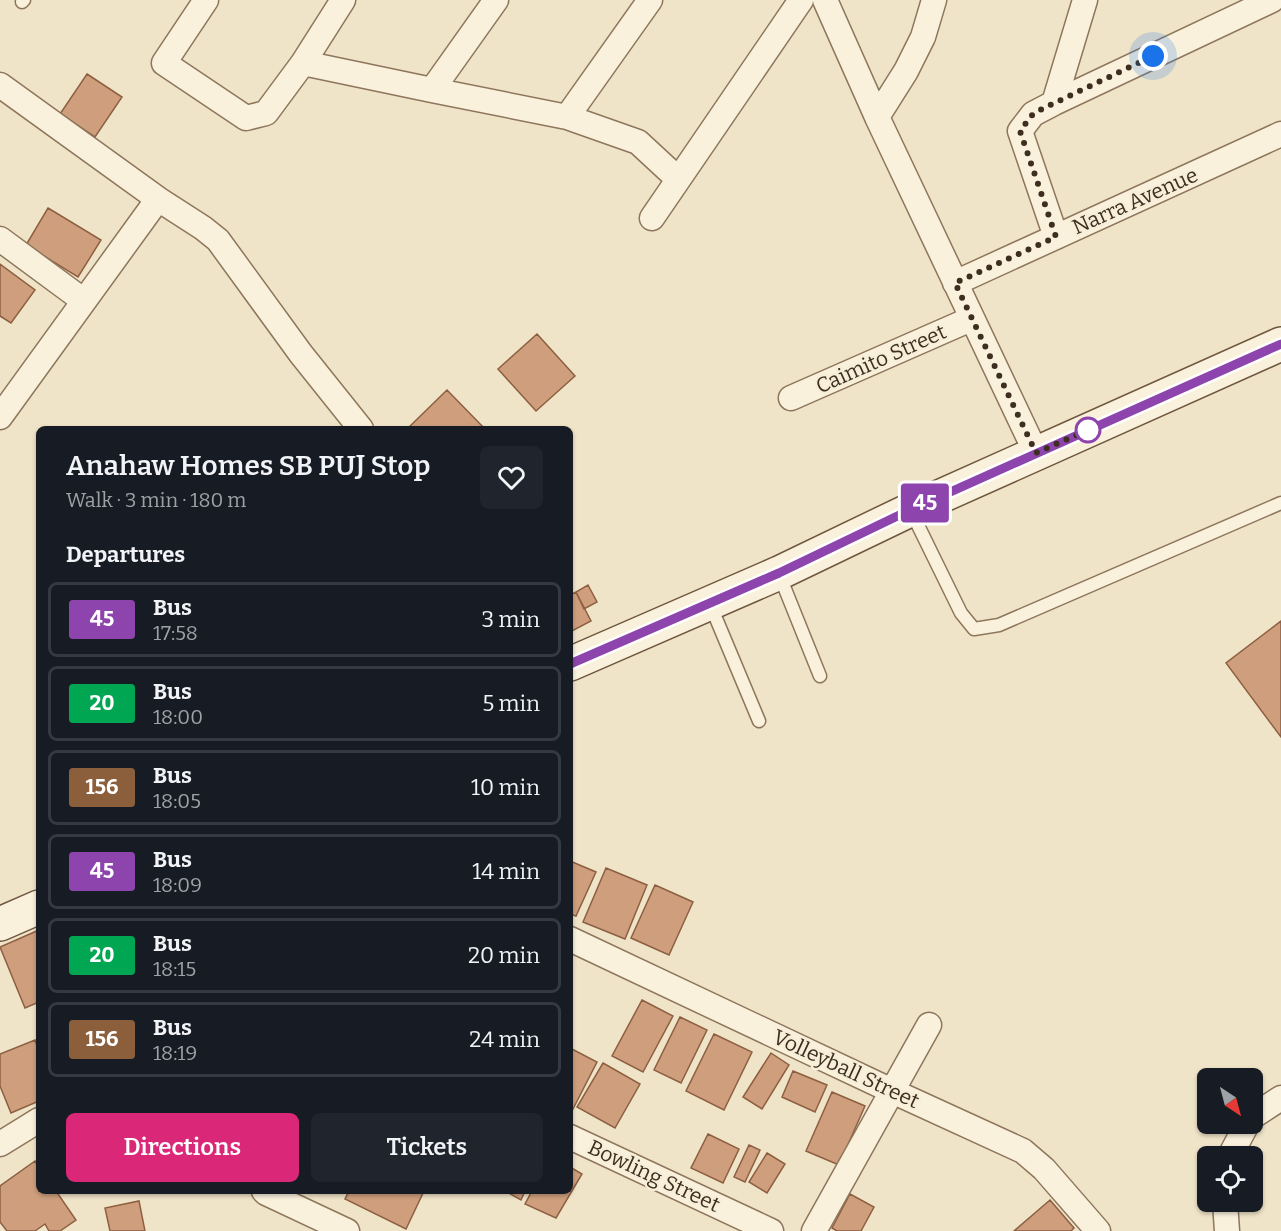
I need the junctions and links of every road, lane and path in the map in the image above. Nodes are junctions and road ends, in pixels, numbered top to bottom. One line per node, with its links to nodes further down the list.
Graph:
1 (206, 0): 10 (street)
2 (342, 0): 10 (street)
3 (496, 0): 12 (street)
4 (650, 0): 14 (street)
5 (801, 0): 17 (street)
6 (825, 0): 15 (street)
7 (934, 0): 15 (street)
8 (1085, 0): 13 (street)
9 (1272, 0): 13 (street)
10 (303, 63): 12 (street)
11 (0, 85): 18 (street)
12 (432, 90): 14 (street)
13 (1054, 103): 20 (street)
14 (567, 117): 17 (street)
15 (877, 117): 22 (street)
16 (1281, 134): 20 (street, Narra Avenue)
17 (678, 179): 19 (street)
18 (158, 199): 23 (street); 29 (street)
19 (652, 218)
20 (1056, 237): 22 (street, Narra Avenue)
21 (0, 239): 23 (street)
22 (955, 283): 24 (street)
23 (84, 301): 26 (street)
24 (971, 319): 27 (street, Caimito Street); 30 (street)
25 (1281, 344): 30 (main road)
26 (8, 388): 28 (street)
27 (790, 398)
28 (0, 417)
29 (359, 426)
30 (1036, 453): 32 (main road)
31 (1281, 502): 32 (lane)
32 (910, 510): 33 (main road)
33 (779, 573): 34 (main road); 36 (lane)
34 (709, 603): 35 (main road); 37 (lane)
35 (573, 663)
36 (820, 676)
37 (759, 721)
38 (36, 907): 39 (main road)
39 (0, 924)
40 (573, 940): 42 (street, Volleyball Street)
41 (929, 1025): 42 (street)
42 (892, 1091): 52 (street); 53 (street, Volleyball Street)
43 (1281, 1098): 44 (street)
44 (1263, 1110)
45 (36, 1122): 47 (street)
46 (573, 1138): 51 (street, Bowling Street)
47 (0, 1144)
48 (268, 1194): 50 (street)
49 (1225, 1212): 54 (street)
50 (347, 1231)
51 (771, 1231)
52 (814, 1231)
53 (1098, 1231)
54 (1227, 1231)

